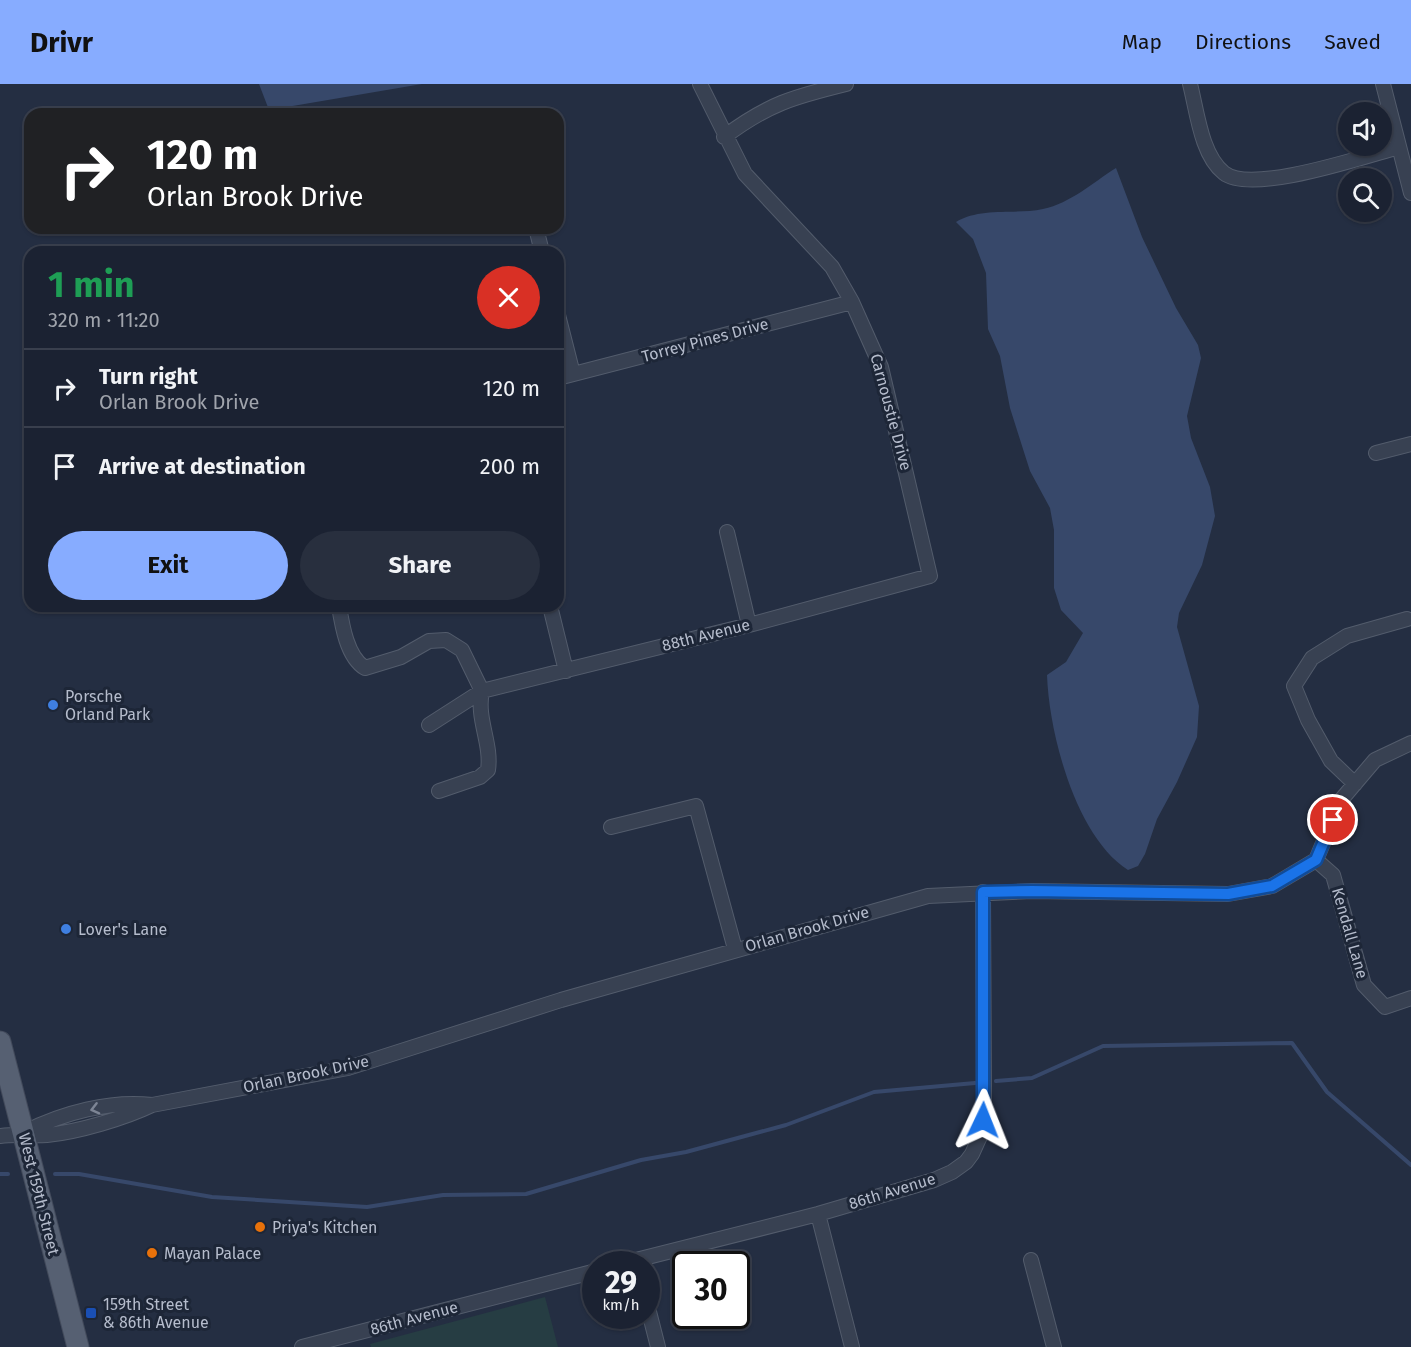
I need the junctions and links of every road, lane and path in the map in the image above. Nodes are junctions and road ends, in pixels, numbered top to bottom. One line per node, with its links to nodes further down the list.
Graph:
1 (700, 84): 5 (street, Carnoustie Drive)
2 (846, 84): 5 (street)
3 (1190, 84): 6 (street)
4 (1383, 84): 6 (street)
5 (724, 137): 8 (street, Carnoustie Drive)
6 (1399, 147): 7 (street)
7 (1411, 193)
8 (852, 302): 10 (street, Torrey Pines Drive); 15 (street, Carnoustie Drive)
9 (564, 339): 10 (street)
10 (573, 374): 11 (street, Torrey Pines Drive)
11 (564, 376)
12 (1411, 444): 13 (street)
13 (1376, 453)
14 (728, 532): 19 (street)
15 (930, 576): 19 (street, 88th Avenue)
16 (340, 612): 21 (street)
17 (552, 612): 20 (street)
18 (1407, 619): 24 (street)
19 (749, 625): 20 (street, 88th Avenue)
20 (566, 670): 21 (street, 88th Avenue)
21 (482, 691): 22 (street, 88th Avenue); 25 (street)
22 (429, 725)
23 (1411, 743): 24 (street)
24 (1355, 784): 27 (street)
25 (440, 790)
26 (611, 827): 29 (street)
27 (1316, 860): 28 (street, Orlan Brook Drive); 30 (street, Kendall Lane)
28 (983, 892): 29 (street, Orlan Brook Drive); 34 (street, 86th Avenue)
29 (735, 949): 32 (street, Orlan Brook Drive)
30 (1411, 998)
31 (0, 1042): 32 (main road, West 159th Street)
32 (23, 1133): 33 (street, Orlan Brook Drive); 39 (main road, West 159th Street)
33 (0, 1136)
34 (818, 1214): 35 (street, 86th Avenue); 42 (street)
35 (660, 1256)
36 (1030, 1260): 43 (street)
37 (582, 1275): 40 (street, 86th Avenue)
38 (653, 1329): 41 (street)
39 (78, 1347)
40 (302, 1347)
41 (658, 1347)
42 (852, 1347)
43 (1054, 1347)

